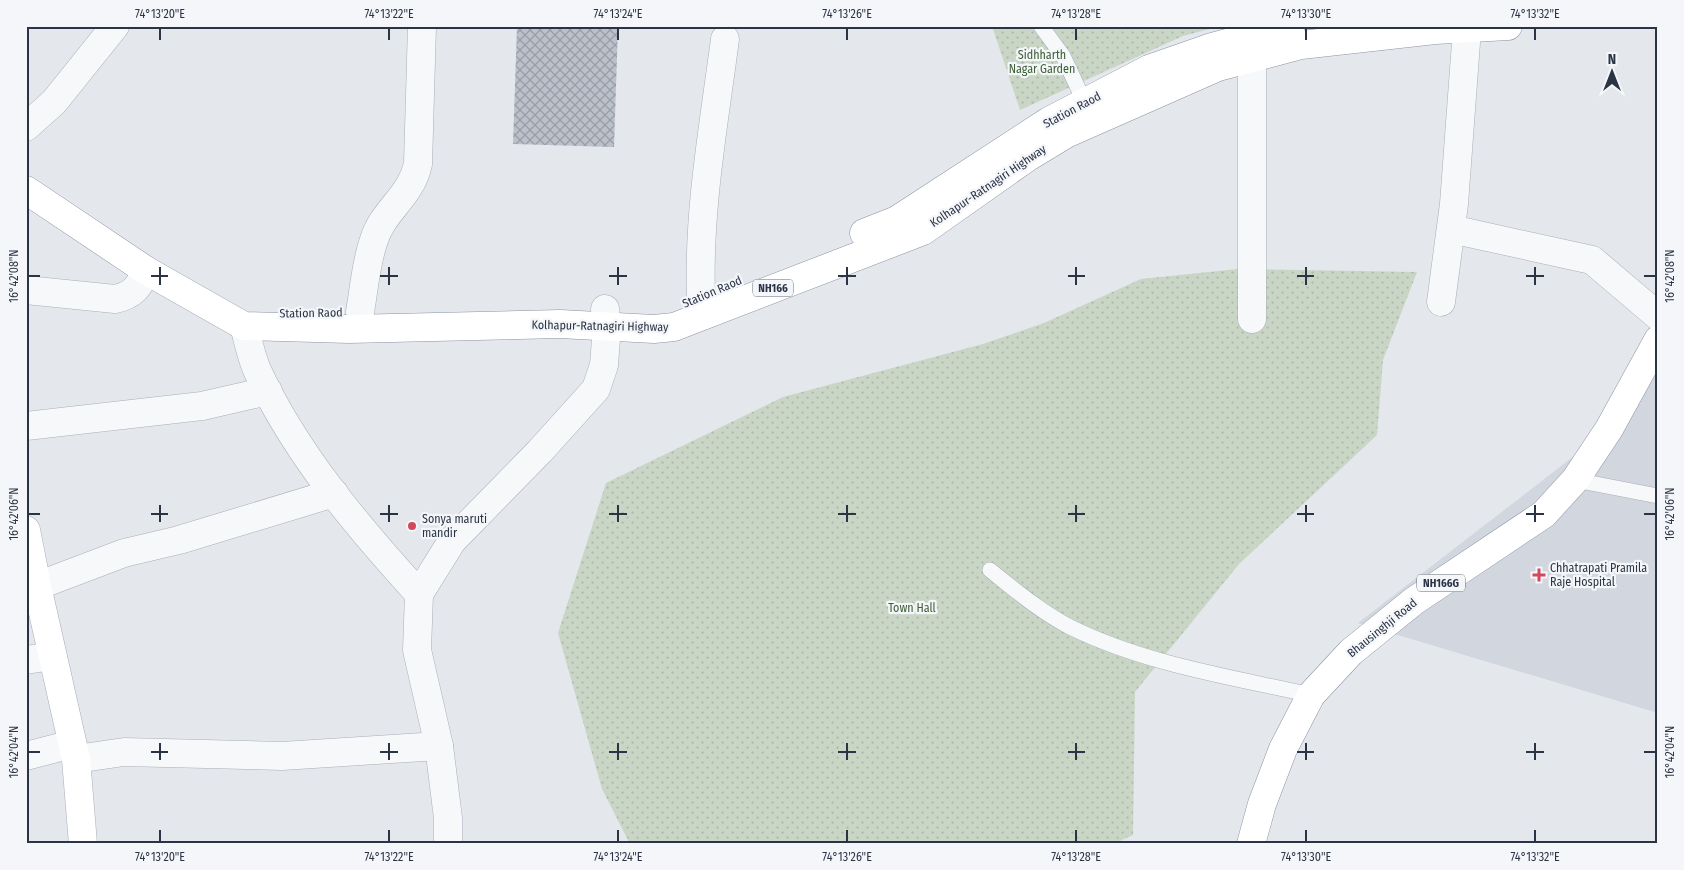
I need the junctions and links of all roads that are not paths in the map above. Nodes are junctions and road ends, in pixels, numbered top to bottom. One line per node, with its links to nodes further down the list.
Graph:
1 (116, 26): 11 (street)
2 (422, 26): 19 (street)
3 (1042, 26): 10 (lane)
4 (1291, 26): 10 (main road, Station Raod / NH166)
5 (1508, 26): 6 (main road, Kolhapur-Ratnagiri Highway / NH166)
6 (1467, 28): 7 (main road, Kolhapur-Ratnagiri Highway / NH166); 14 (street)
7 (1387, 30): 9 (main road, Kolhapur-Ratnagiri Highway / NH166)
8 (725, 39): 17 (street)
9 (1252, 58): 21 (main road, Kolhapur-Ratnagiri Highway / NH166); 22 (street)
10 (1085, 103): 17 (main road, Station Raod / NH166)
11 (26, 127)
12 (26, 174): 19 (main road, Station Raod / NH166)
13 (26, 190): 15 (main road, Kolhapur-Ratnagiri Highway / NH166)
14 (1451, 229): 18 (street); 20 (street)
15 (147, 271): 16 (street); 23 (main road, Kolhapur-Ratnagiri Highway / NH166)
16 (26, 290)
17 (701, 296): 21 (main road, Station Raod / NH166)
18 (1441, 302)
19 (360, 312): 21 (main road, Station Raod / NH166)
20 (1658, 316)
21 (606, 318): 23 (main road, Kolhapur-Ratnagiri Highway / NH166); 33 (street)
22 (1252, 319)
23 (244, 326): 25 (street)
24 (1658, 340): 27 (main road, Bhausinghji Road / NH166G)
25 (268, 391): 26 (street); 28 (street)
26 (26, 426)
27 (1575, 480): 29 (lane); 35 (main road, Bhausinghji Road / NH166G)
28 (334, 493): 32 (street); 33 (street)
29 (1658, 496)
30 (26, 530): 32 (main road)
31 (990, 570): 35 (lane)
32 (32, 573): 34 (main road)
33 (419, 594): 36 (street)
34 (39, 658): 37 (main road)
35 (1311, 695): 41 (main road, Bhausinghji Road / NH166G)
36 (439, 746): 37 (street); 40 (street)
37 (74, 752): 38 (street); 39 (main road)
38 (26, 756)
39 (83, 844)
40 (448, 844)
41 (1252, 844)

